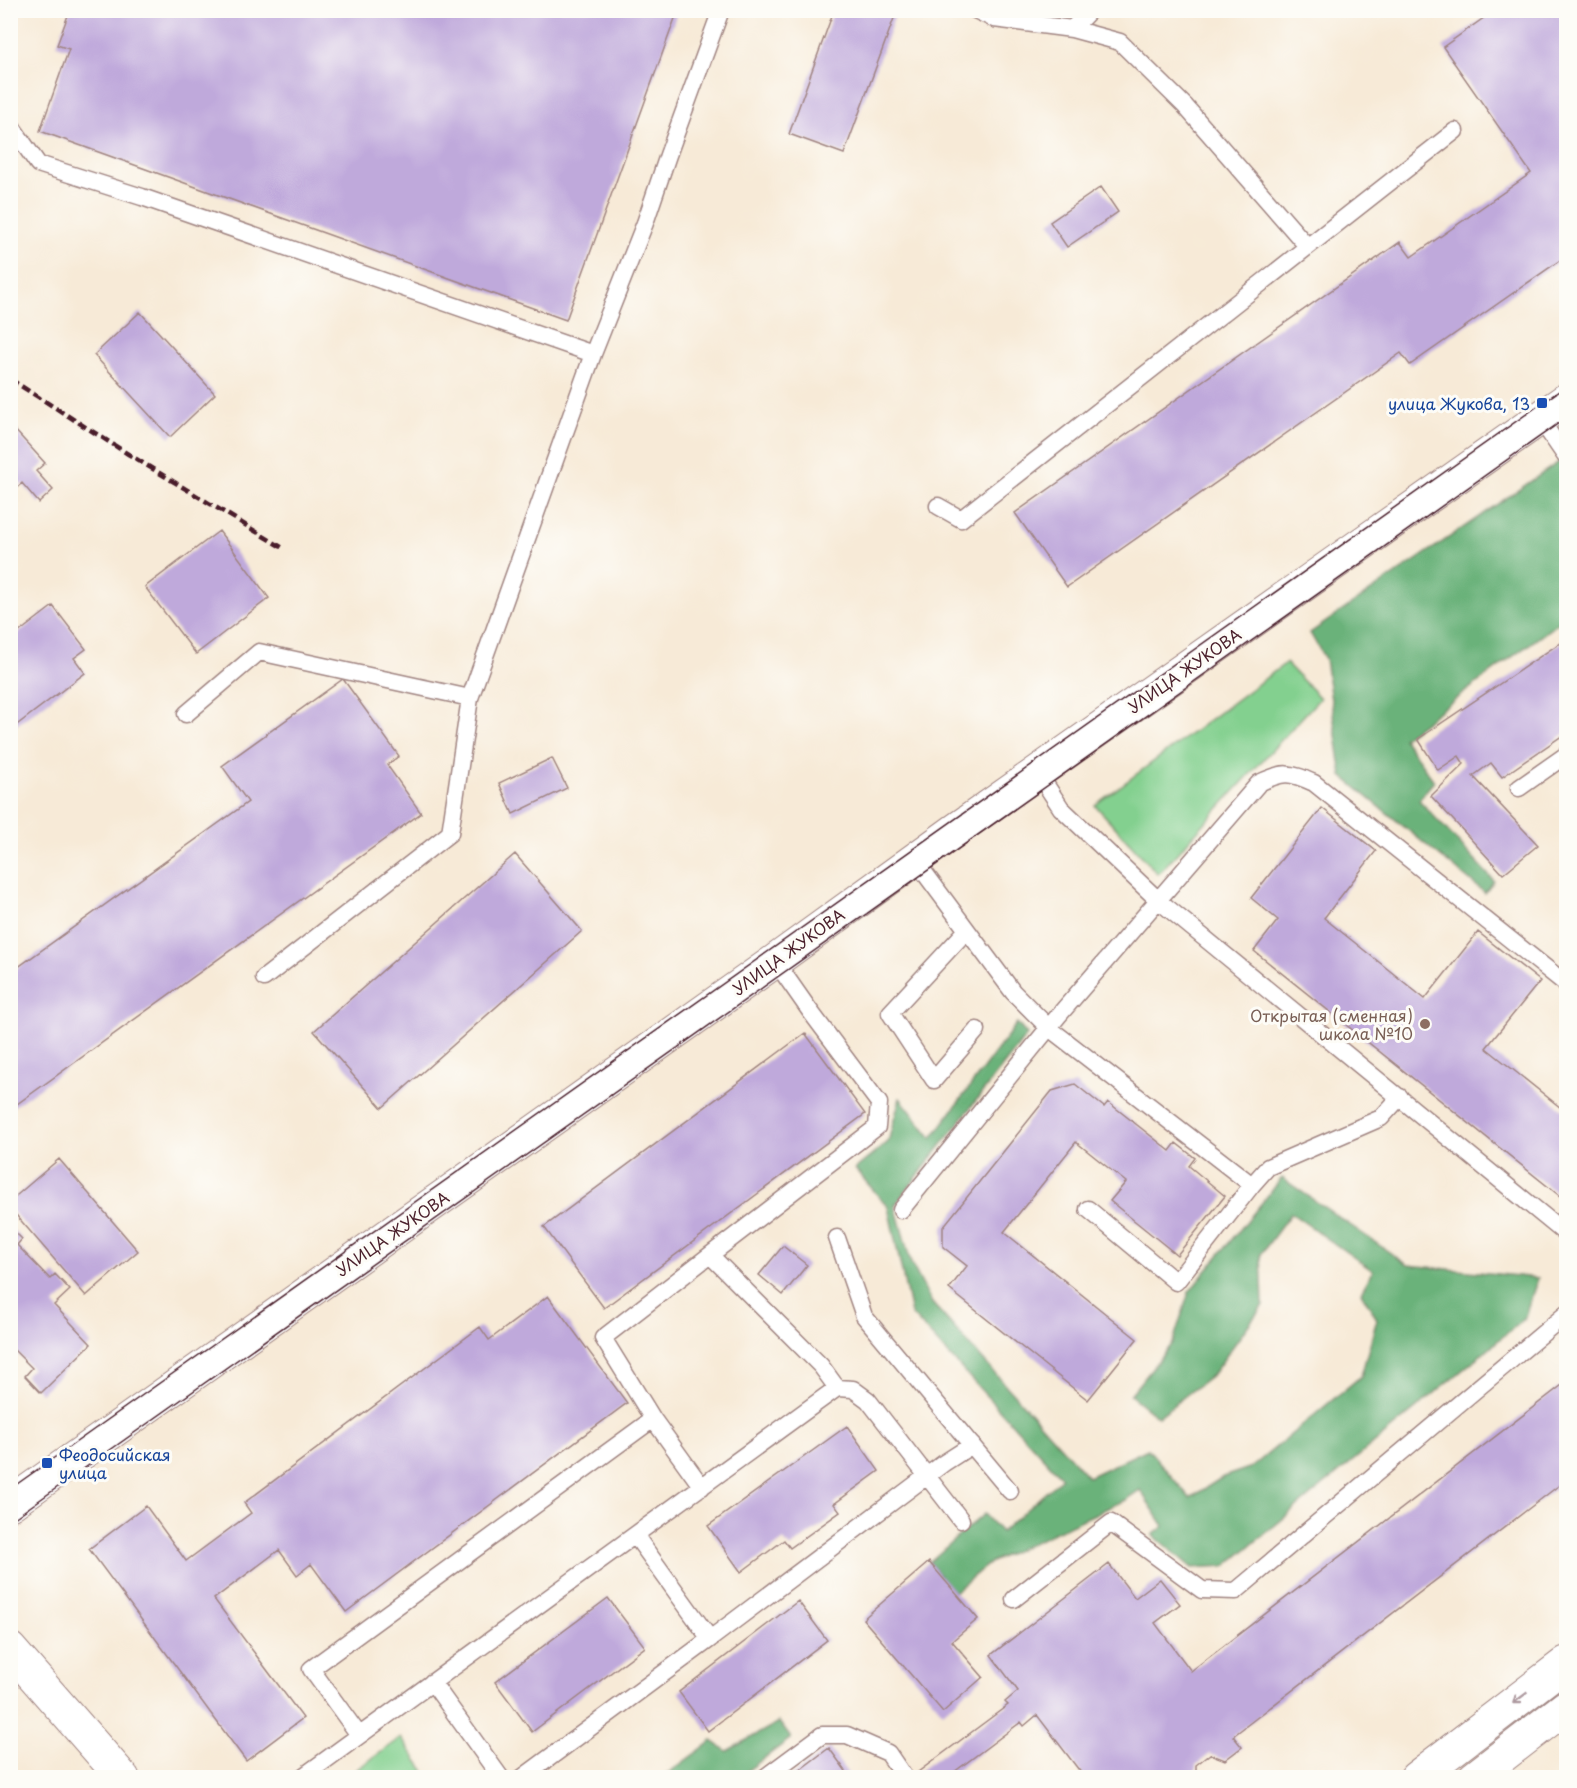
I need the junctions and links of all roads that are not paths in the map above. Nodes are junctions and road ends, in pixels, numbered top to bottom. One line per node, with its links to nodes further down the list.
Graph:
1 (721, 10): 8 (lane)
2 (975, 10): 4 (lane)
3 (1090, 10): 4 (lane)
4 (1072, 29): 7 (lane)
5 (10, 124): 8 (lane)
6 (1455, 131): 7 (lane)
7 (1307, 246): 12 (lane)
8 (593, 354): 13 (lane)
9 (1566, 400): 10 (street, УЛИЦА ЖУКОВА)
10 (1540, 419): 11 (lane); 16 (street, УЛИЦА ЖУКОВА)
11 (1566, 457)
12 (938, 506)
13 (470, 698): 14 (lane); 22 (lane)
14 (186, 714)
15 (1566, 755): 17 (lane)
16 (1038, 773): 18 (street, УЛИЦА ЖУКОВА); 19 (lane)
17 (1519, 788)
18 (915, 860): 20 (lane); 21 (street, УЛИЦА ЖУКОВА)
19 (1158, 900): 23 (lane); 24 (lane); 26 (lane)
20 (967, 930): 24 (lane); 25 (lane)
21 (775, 961): 32 (lane); 40 (street, УЛИЦА ЖУКОВА)
22 (264, 978)
23 (1566, 984)
24 (1049, 1028): 27 (lane); 29 (lane)
25 (977, 1030)
26 (1400, 1097): 27 (lane); 30 (lane)
27 (1252, 1185): 28 (lane)
28 (1088, 1209)
29 (902, 1210)
30 (1566, 1234)
31 (837, 1238): 36 (lane)
32 (710, 1255): 34 (lane); 35 (lane)
33 (1566, 1314): 43 (lane)
34 (837, 1388): 37 (lane); 38 (lane)
35 (653, 1419): 38 (lane); 49 (lane)
36 (972, 1445): 37 (lane); 39 (lane)
37 (928, 1476): 41 (lane); 44 (lane)
38 (702, 1487): 42 (lane)
39 (1010, 1491)
40 (10, 1504)
41 (961, 1520)
42 (635, 1535): 44 (lane); 47 (lane)
43 (1014, 1599)
44 (710, 1639): 53 (lane)
45 (10, 1649): 50 (street)
46 (1566, 1663): 56 (street, one-way to 56)
47 (432, 1683): 49 (lane); 52 (lane)
48 (1566, 1707): 57 (street)
49 (359, 1735): 51 (lane)
50 (123, 1778)
51 (301, 1778)
52 (501, 1778)
53 (522, 1778)
54 (764, 1778): 55 (lane)
55 (905, 1778)
56 (1416, 1778)
57 (1474, 1778)

